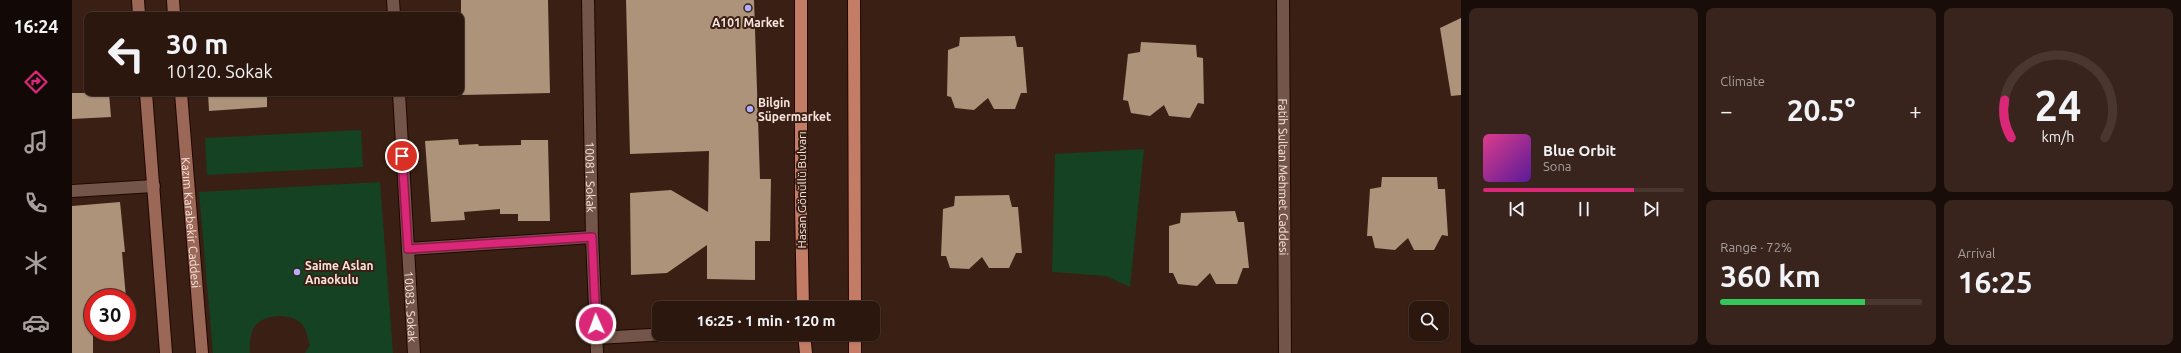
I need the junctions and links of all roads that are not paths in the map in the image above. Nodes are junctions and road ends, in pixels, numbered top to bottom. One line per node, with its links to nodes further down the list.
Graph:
1 (138, 0): 8 (street)
2 (173, 0): 9 (street)
3 (393, 0): 10 (street)
4 (588, 0): 16 (street, 10081. Sokak)
5 (801, 0): 18 (main road, Hasan Gönüllü Bulvarı)
6 (854, 0): 19 (main road)
7 (1283, 0): 30 (street, Fatih Sultan Mehmet Caddesi)
8 (140, 12)
9 (174, 12)
10 (394, 12)
11 (146, 96): 14 (street)
12 (181, 96): 25 (street, Kazım Karabekir Caddesi)
13 (398, 96): 17 (street, 10083. Sokak)
14 (154, 186): 15 (street); 24 (street)
15 (72, 191)
16 (592, 237): 17 (street); 21 (street, 10081. Sokak)
17 (408, 249): 26 (street, 10083. Sokak)
18 (803, 301)
19 (855, 301)
20 (652, 335): 21 (street)
21 (596, 338): 27 (street, 10081. Sokak)
22 (805, 341): 28 (main road)
23 (855, 341): 29 (main road)
24 (166, 353)
25 (202, 353)
26 (414, 353)
27 (597, 353)
28 (806, 353)
29 (855, 353)
30 (1285, 353)

